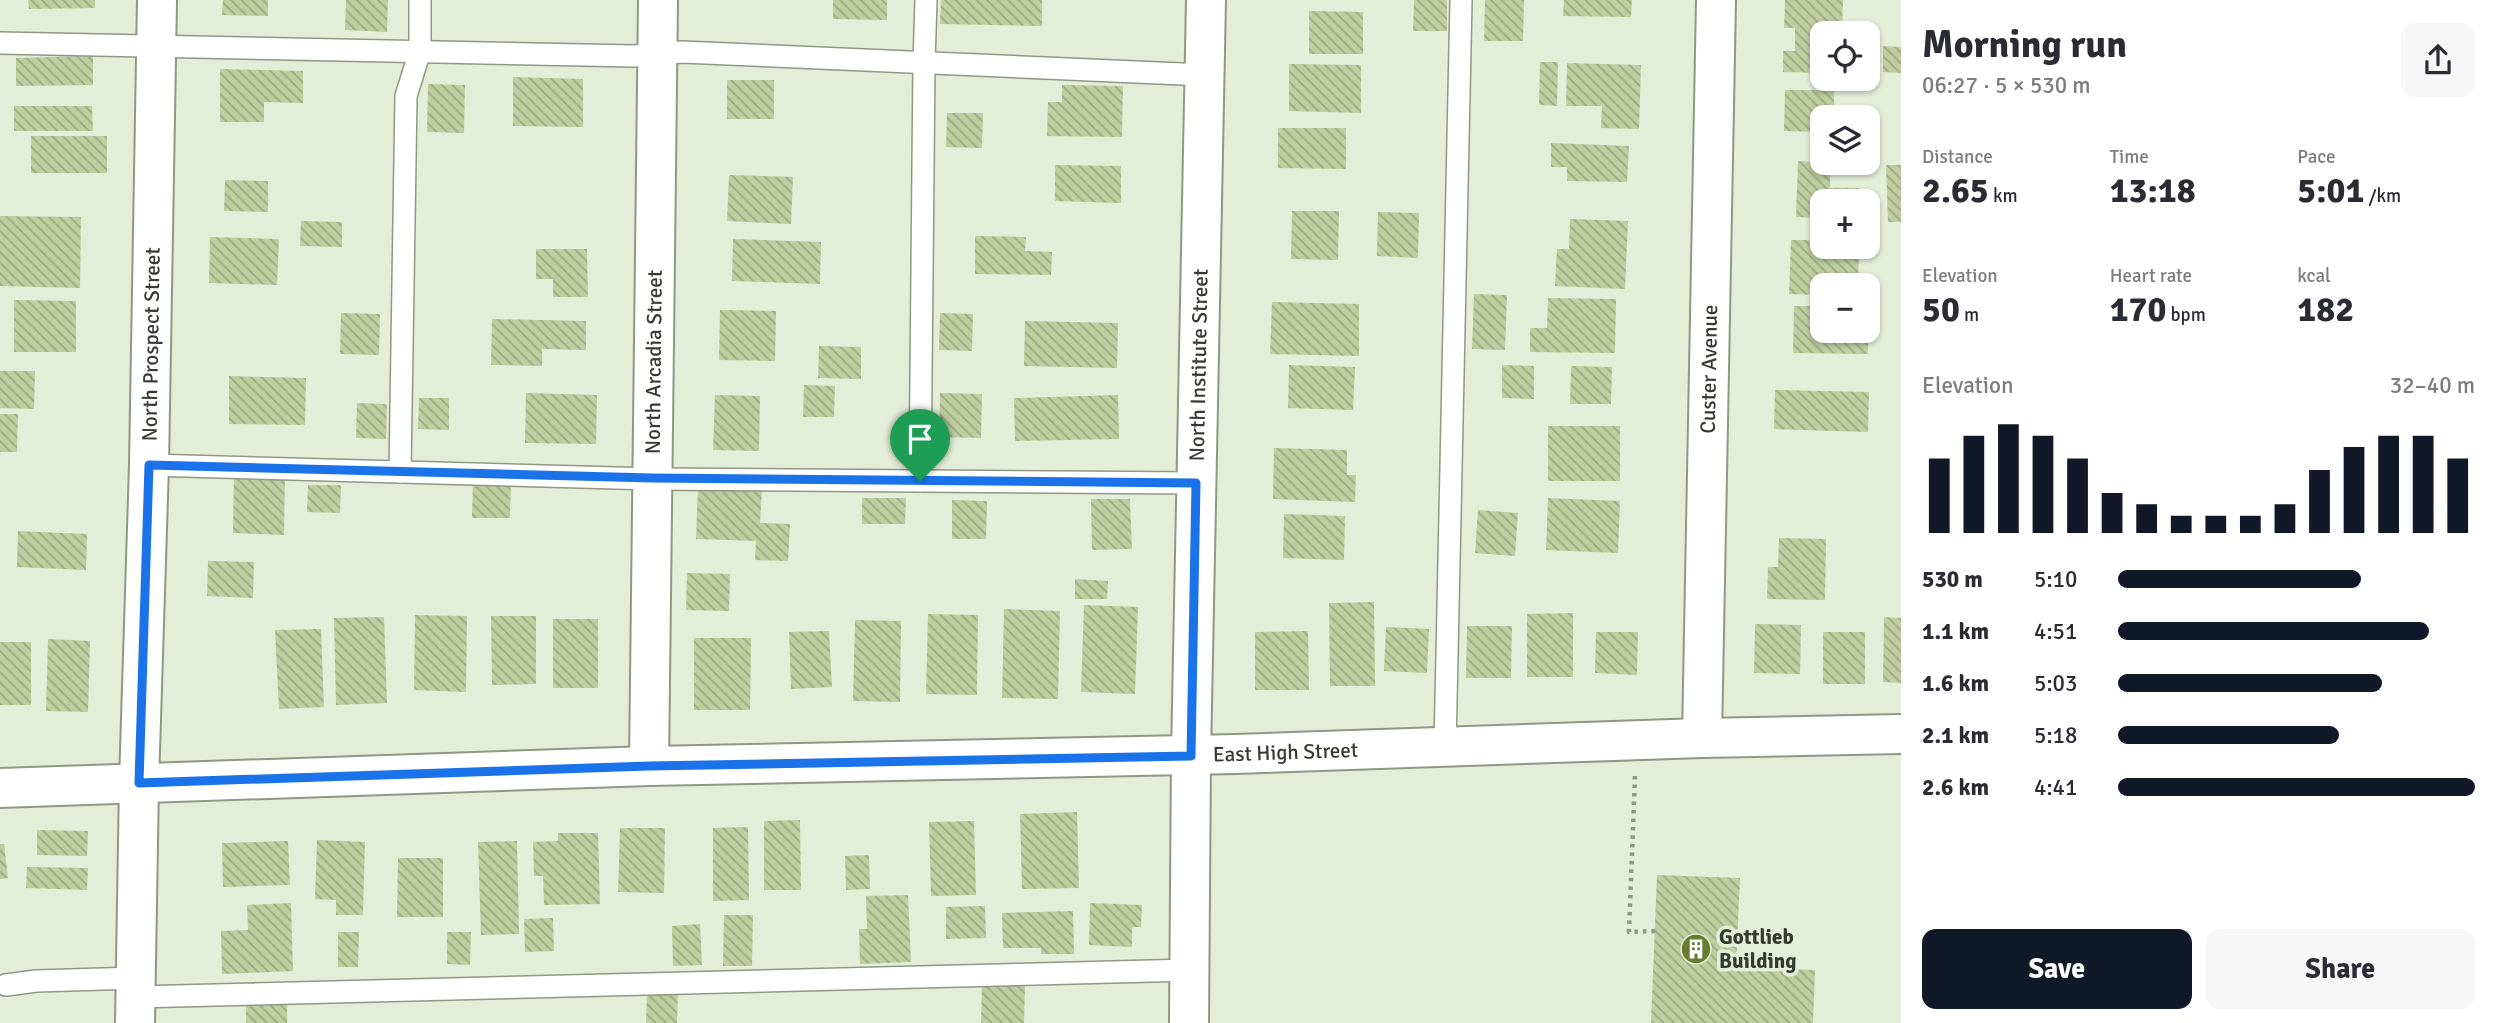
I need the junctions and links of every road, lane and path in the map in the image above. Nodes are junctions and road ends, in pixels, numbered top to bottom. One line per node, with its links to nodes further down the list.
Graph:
1 (158, 0): 9 (street, North Prospect Street)
2 (420, 0): 10 (lane)
3 (658, 0): 11 (street, North Arcadia Street)
4 (926, 0): 12 (lane)
5 (1206, 0): 13 (street, North Institute Street)
6 (1461, 0): 22 (lane)
7 (1716, 0): 20 (street, Custer Avenue)
8 (0, 43): 9 (lane)
9 (156, 46): 10 (lane); 14 (street, North Prospect Street)
10 (419, 51): 11 (lane); 15 (lane)
11 (657, 54): 12 (lane); 16 (street, North Arcadia Street)
12 (924, 63): 13 (lane); 17 (lane)
13 (1205, 75): 18 (street, North Institute Street)
14 (149, 465): 15 (lane); 25 (street, North Prospect Street)
15 (400, 472): 16 (lane)
16 (652, 478): 17 (lane); 24 (street, North Arcadia Street)
17 (920, 481): 18 (lane)
18 (1196, 483): 23 (street, North Institute Street)
19 (1901, 734): 20 (street, East High Street)
20 (1702, 738): 21 (street, East High Street)
21 (1636, 740): 22 (street, East High Street); 27 (path)
22 (1445, 748): 23 (street, East High Street)
23 (1191, 756): 24 (street, East High Street); 28 (street, North Institute Street)
24 (649, 766): 25 (street, East High Street)
25 (139, 783): 26 (street, East High Street); 30 (street, North Prospect Street)
26 (0, 788)
27 (1655, 931)
28 (1190, 970): 30 (lane); 31 (street, North Institute Street)
29 (6, 985): 30 (lane)
30 (136, 999)
31 (1189, 1023)

